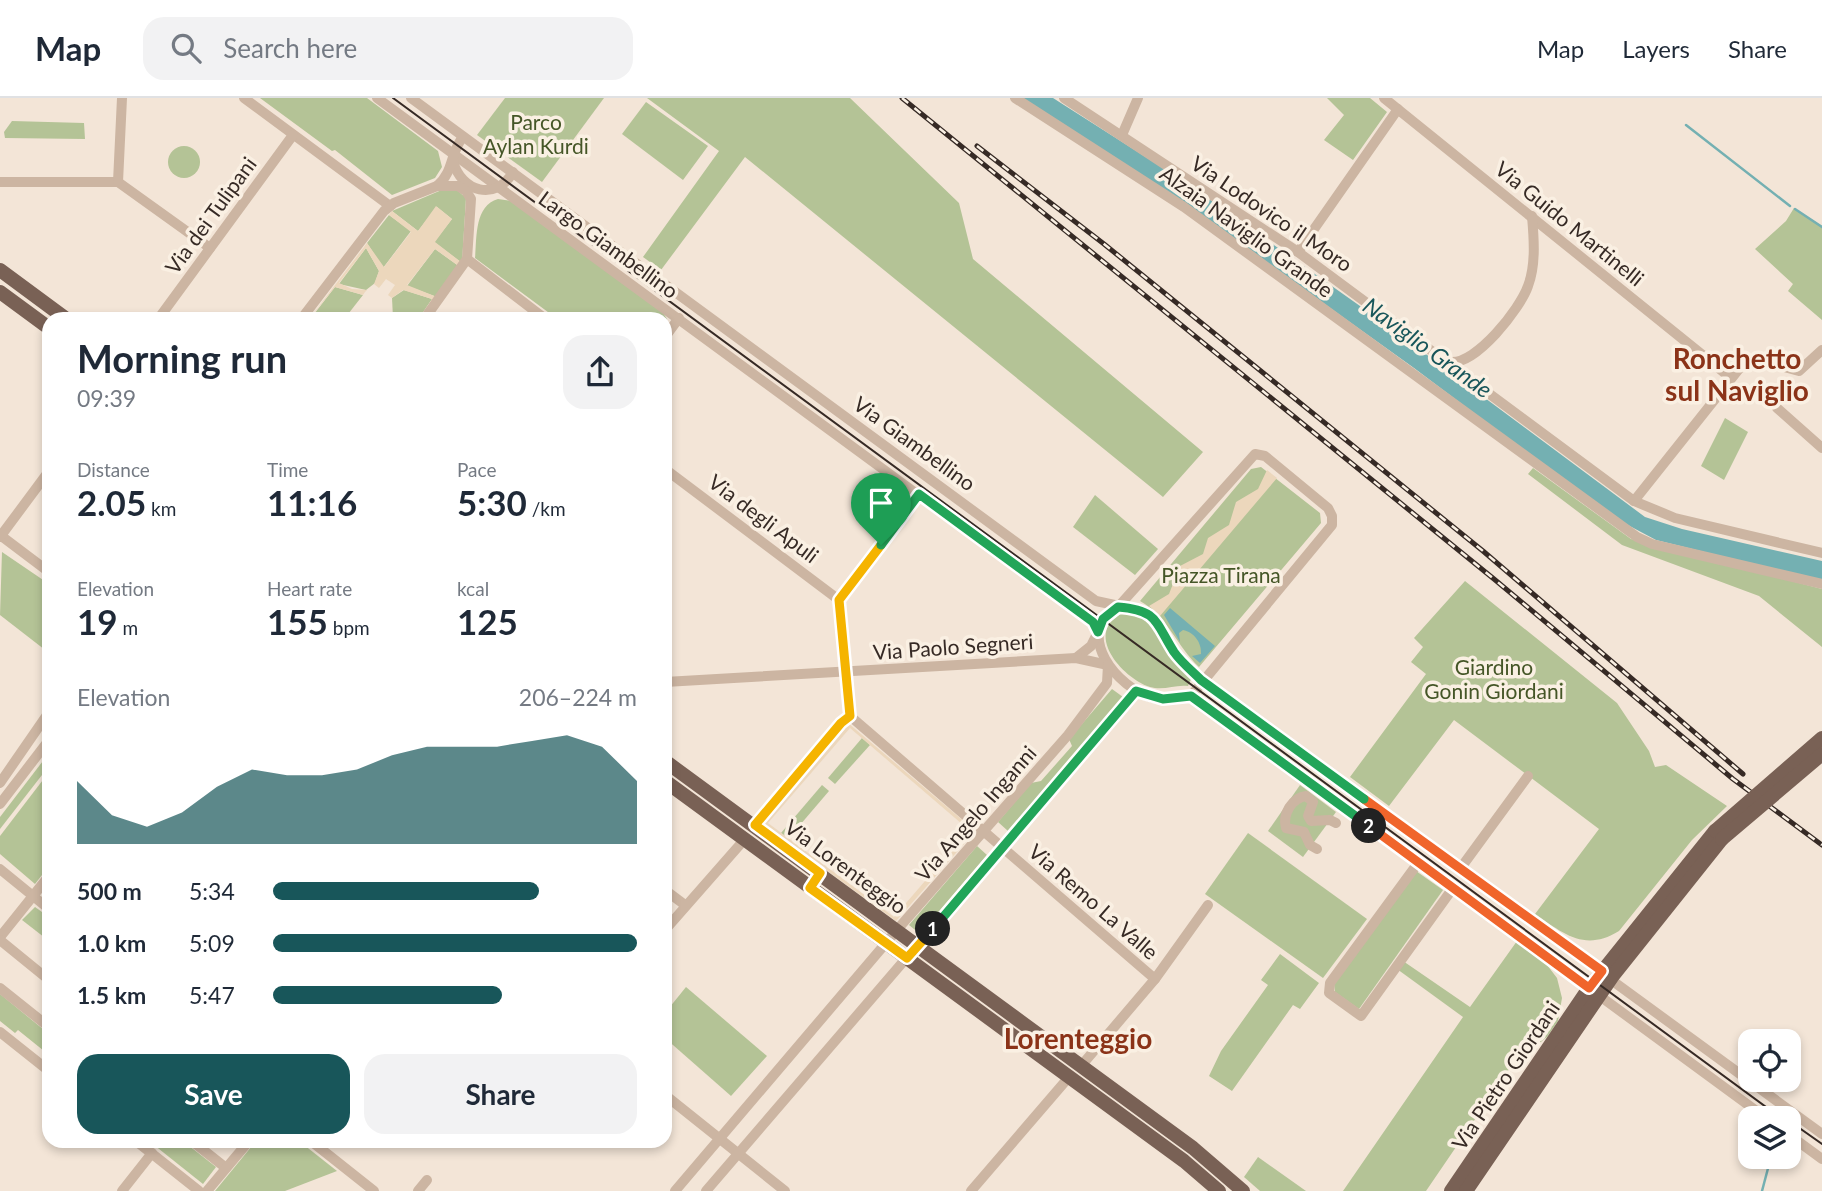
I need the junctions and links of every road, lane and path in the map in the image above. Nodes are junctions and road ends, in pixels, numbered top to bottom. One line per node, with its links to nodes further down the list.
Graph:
1 (122, 98): 16 (street)
2 (244, 98): 10 (street)
3 (377, 98): 13 (street)
4 (411, 98): 12 (street, Largo Giambellino)
5 (1015, 98): 50 (street, Alzaia Naviglio Grande)
6 (1064, 98): 11 (street, Via Lodovico il Moro)
7 (1138, 98): 11 (street)
8 (1384, 98): 9 (street, Via Guido Martinelli)
9 (1398, 109): 20 (street, Via Guido Martinelli); 23 (street)
10 (293, 135): 19 (street); 22 (street, Via dei Tulipani)
11 (1122, 135): 23 (street, Via Lodovico il Moro)
12 (463, 137): 13 (street); 14 (street, Largo Giambellino)
13 (454, 158): 17 (street); 18 (street, Largo Giambellino)
14 (513, 172): 18 (street); 27 (street, Largo Giambellino)
15 (0, 182): 16 (street)
16 (118, 182): 22 (street)
17 (437, 186): 19 (street); 21 (street)
18 (495, 189): 21 (street); 33 (street, Largo Giambellino)
19 (390, 206): 30 (street)
20 (1532, 216): 39 (street); 40 (street, Via Guido Martinelli)
21 (472, 217): 24 (street)
22 (210, 248): 29 (street, Via dei Tulipani)
23 (1297, 252): 39 (street, Via Lodovico il Moro)
24 (467, 259): 31 (street); 32 (street)
25 (0, 270): 28 (main road)
26 (0, 292): 36 (main road)
27 (691, 302): 52 (street, Via Giambellino)
28 (57, 312)
29 (163, 312)
30 (307, 312)
31 (429, 312)
32 (536, 312)
33 (670, 312)
34 (672, 313): 35 (street, Largo Giambellino)
35 (679, 318): 37 (street, Largo Giambellino); 45 (street, Via Giambellino)
36 (42, 323)
37 (672, 328)
38 (1822, 350): 40 (street)
39 (1459, 366): 46 (street, Via Lodovico il Moro)
40 (1731, 378): 46 (street)
41 (1777, 408): 42 (street)
42 (1822, 448)
43 (672, 474): 51 (street, Via degli Apuli)
44 (42, 480): 47 (street)
45 (919, 494): 51 (street); 53 (street, Via Giambellino)
46 (1634, 500): 48 (street, Via Lodovico il Moro)
47 (0, 536): 49 (street)
48 (1822, 553)
49 (42, 567)
50 (1822, 583)
51 (839, 600): 56 (street)
52 (1118, 607): 53 (street); 57 (street); 57 (street)
53 (1098, 632): 54 (street); 55 (street)
54 (1076, 658): 55 (street, Via Paolo Segneri); 56 (street, Via Paolo Segneri)
55 (1108, 665): 59 (street); 78 (street, Via Angelo Inganni)
56 (845, 670): 58 (street, Via Paolo Segneri); 61 (street)
57 (1201, 680): 60 (street); 85 (street)
58 (672, 682)
59 (1136, 691): 60 (street); 81 (street, Via Angelo Inganni)
60 (1191, 696): 83 (street)
61 (850, 716): 76 (street); 78 (street, Via Remo La Valle)
62 (42, 722): 69 (street)
63 (1822, 738): 79 (main road, Via Pietro Giordani, bridge)
64 (42, 749): 72 (street)
65 (1822, 754): 79 (main road, Via Pietro Giordani, bridge)
66 (672, 766): 68 (main road, Via Lorenteggio)
67 (1528, 776): 85 (street)
68 (687, 777): 71 (main road); 76 (main road, Via Lorenteggio)
69 (0, 783)
70 (672, 786): 71 (main road, Via Lorenteggio)
71 (677, 790): 80 (main road, Via Lorenteggio)
72 (0, 804)
73 (1290, 807): 74 (street); 74 (street); 77 (street)
74 (1309, 818): 75 (street); 77 (street)
75 (1336, 822)
76 (755, 825): 86 (main road, Via Lorenteggio)
77 (1294, 829): 82 (street)
78 (984, 832): 81 (street, Via Remo La Valle); 96 (street, Via Angelo Inganni)
79 (1718, 835): 102 (main road, Via Pietro Giordani)
80 (744, 840): 88 (main road, Via Lorenteggio); 93 (street)
81 (1003, 848): 99 (street, Via Angelo Inganni); 103 (street, Via Remo La Valle)
82 (1317, 849)
83 (1418, 863): 89 (street); 89 (street)
84 (0, 869): 91 (street)
85 (1460, 869): 102 (street)
86 (820, 873): 88 (main road); 96 (main road, Via Lorenteggio)
87 (42, 885): 91 (street)
88 (810, 888): 98 (main road, Via Lorenteggio)
89 (1453, 888): 106 (street)
90 (672, 895): 93 (street)
91 (33, 896): 92 (street); 97 (street)
92 (42, 903)
93 (685, 905): 95 (street)
94 (1208, 905): 103 (street, Via Remo La Valle)
95 (672, 921)
96 (897, 930): 98 (street, Via Angelo Inganni); 99 (main road, Via Lorenteggio)
97 (0, 939): 101 (street)
98 (887, 944): 100 (main road, Via Lorenteggio); 116 (street, Via Angelo Inganni)
99 (918, 946): 100 (street, Via Angelo Inganni); 104 (main road, Via Lorenteggio)
100 (907, 958): 107 (main road, Via Lorenteggio); 122 (street, Via Angelo Inganni)
101 (42, 974)
102 (1607, 974): 106 (main road, Via Pietro Giordani); 115 (street)
103 (1155, 979): 111 (street)
104 (967, 981): 107 (street); 111 (main road, Via Lorenteggio)
105 (0, 988): 108 (street)
106 (1594, 992): 114 (street); 138 (main road, Via Pietro Giordani); 139 (main road, Via Pietro Giordani)
107 (957, 995): 112 (main road, Via Lorenteggio)
108 (42, 1021)
109 (0, 1032): 110 (street)
110 (42, 1065)
111 (1081, 1066): 137 (main road, Via Lorenteggio)
112 (1069, 1077): 135 (street); 136 (main road, Via Lorenteggio)
113 (672, 1101): 116 (street)
114 (1750, 1106)
115 (1822, 1134)
116 (720, 1139): 122 (street); 132 (street, Via Angelo Inganni)
117 (1801, 1144): 124 (street)
118 (145, 1148): 123 (street)
119 (201, 1148): 125 (street)
120 (243, 1148): 125 (street)
121 (320, 1148): 130 (street)
122 (739, 1152): 133 (street, Via Angelo Inganni); 134 (street)
123 (152, 1153): 127 (street); 128 (street)
124 (1822, 1159)
125 (226, 1168): 129 (street)
126 (427, 1180): 131 (street)
127 (122, 1191)
128 (199, 1191)
129 (206, 1191)
130 (374, 1191)
131 (418, 1191)
132 (675, 1191)
133 (706, 1191)
134 (785, 1191)
135 (971, 1191)
136 (1219, 1191)
137 (1243, 1191)
138 (1451, 1191)
139 (1466, 1191)

